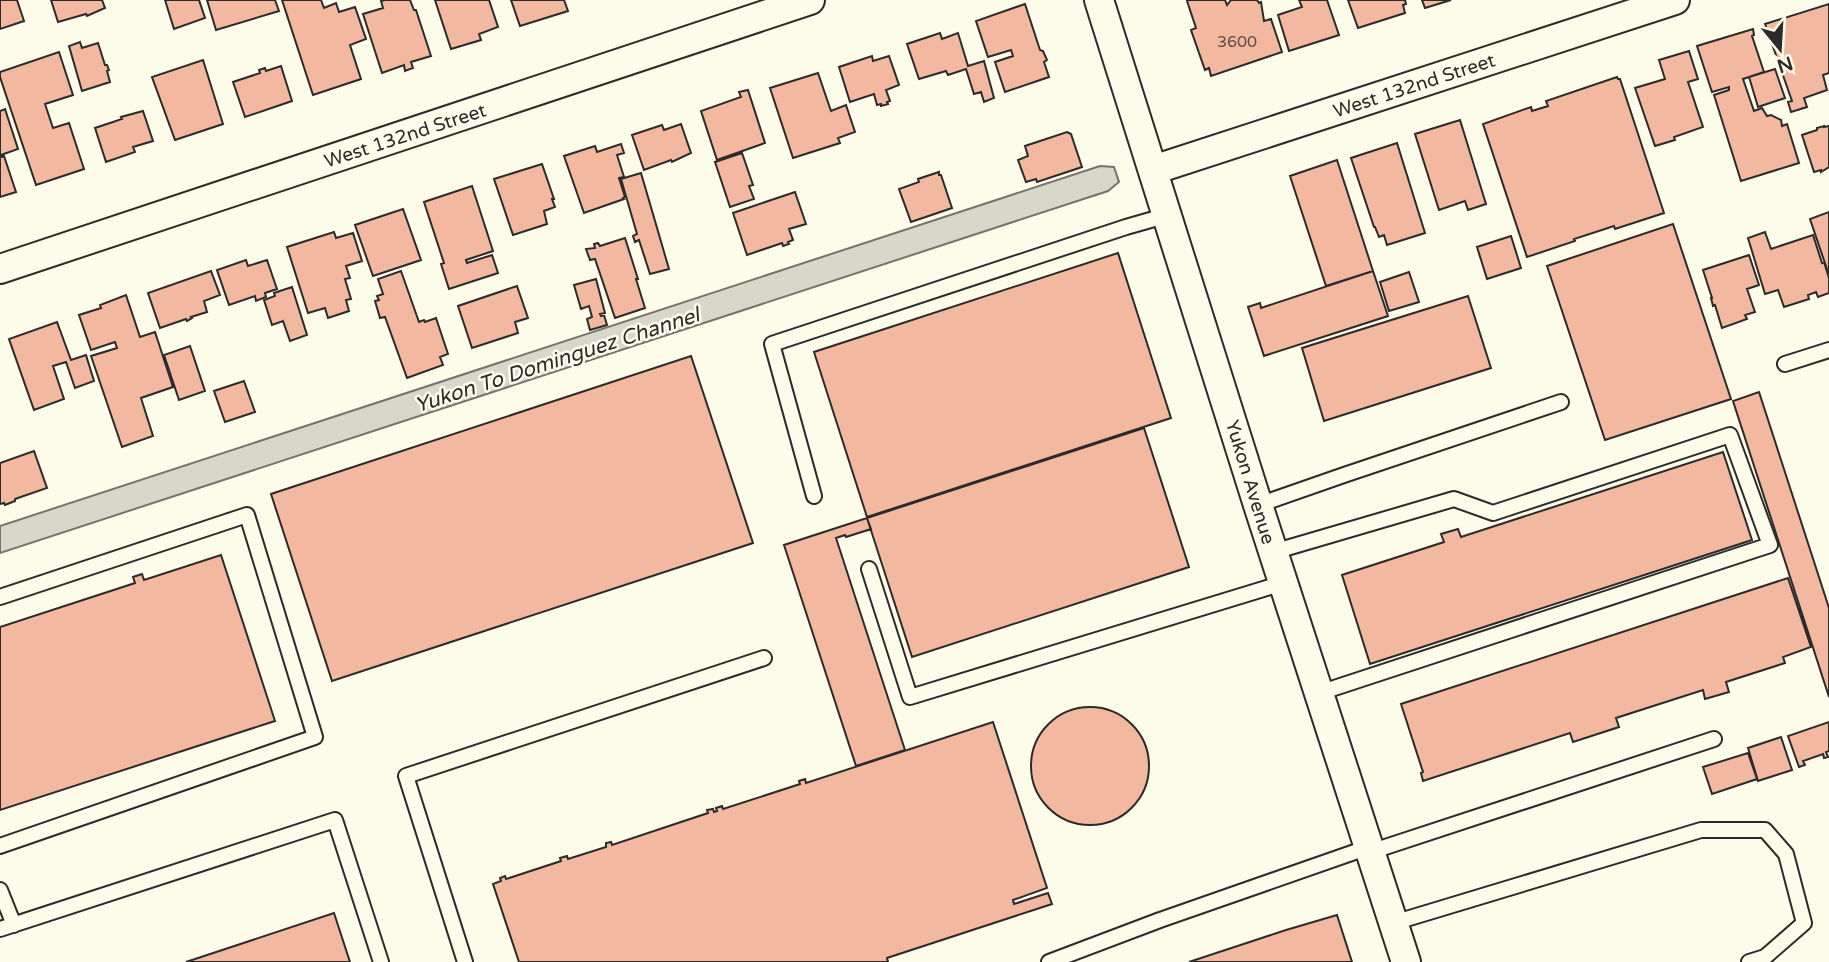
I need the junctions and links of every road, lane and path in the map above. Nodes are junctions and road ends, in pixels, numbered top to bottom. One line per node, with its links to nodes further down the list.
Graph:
1 (810, 0): 6 (street, West 132nd Street)
2 (1099, 0): 4 (street, Yukon Avenue)
3 (1675, 0): 4 (street, West 132nd Street)
4 (1153, 170): 5 (street, Yukon Avenue)
5 (1168, 215): 10 (lane); 11 (street, Yukon Avenue)
6 (0, 269)
7 (1829, 350): 8 (lane)
8 (1785, 364)
9 (1561, 402): 11 (lane)
10 (814, 496)
11 (1258, 505): 12 (street, Yukon Avenue)
12 (1273, 552): 14 (street, Yukon Avenue); 17 (lane)
13 (869, 569): 14 (lane)
14 (1283, 583): 17 (street, Yukon Avenue)
15 (0, 597): 19 (lane)
16 (764, 658): 25 (lane)
17 (1318, 692): 20 (street, Yukon Avenue)
18 (1714, 738): 20 (lane)
19 (0, 846)
20 (1369, 850): 22 (street, Yukon Avenue); 26 (lane)
21 (0, 890): 23 (lane)
22 (1393, 923): 27 (street, Yukon Avenue); 28 (lane)
23 (7, 927): 24 (lane)
24 (381, 962)
25 (466, 962)
26 (1049, 962)
27 (1406, 962)
28 (1749, 962)

